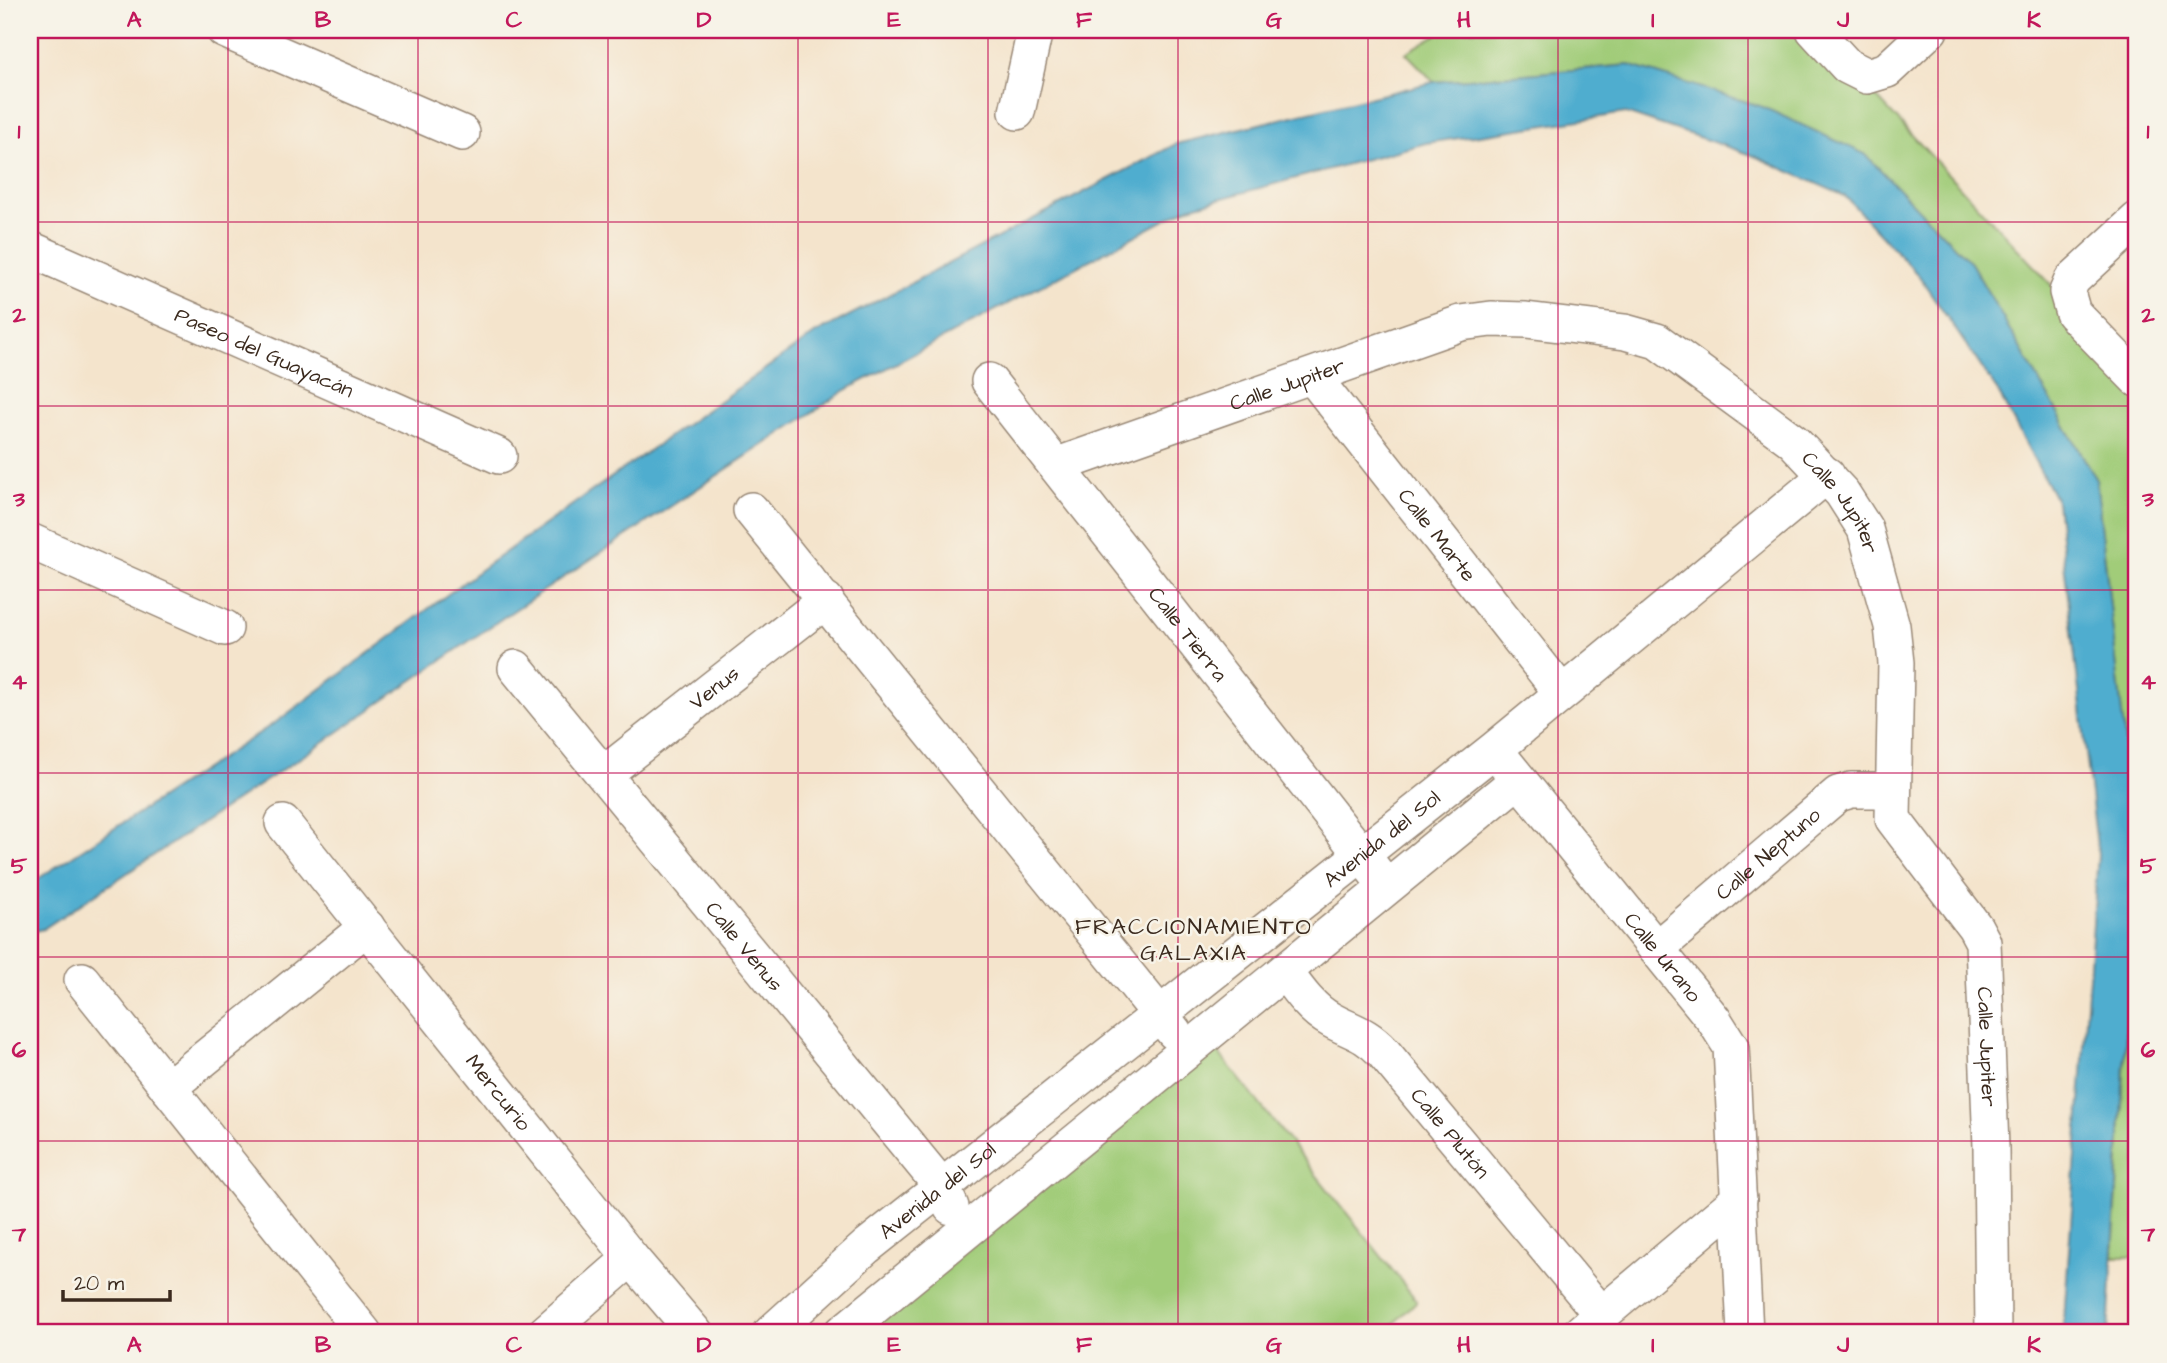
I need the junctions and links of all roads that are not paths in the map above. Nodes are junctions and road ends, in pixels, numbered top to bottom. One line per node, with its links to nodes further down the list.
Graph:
1 (225, 30): 6 (street)
2 (1035, 30): 5 (street)
3 (1814, 30): 4 (street)
4 (1930, 30)
5 (1017, 112)
6 (462, 133)
7 (2137, 220): 10 (street)
8 (30, 249): 12 (street, Paseo del Guayacán)
9 (1313, 377): 13 (street, Calle Jupiter); 14 (street, Calle Jupiter); 20 (street, Calle Marte)
10 (2137, 379)
11 (989, 381): 13 (street, Calle Tierra)
12 (499, 456)
13 (1058, 465): 26 (street, Calle Tierra)
14 (1827, 475): 20 (street, Avenida del Sol); 24 (street, Calle Jupiter)
15 (751, 510): 17 (street)
16 (30, 541): 18 (street)
17 (826, 600): 22 (street, Venus); 32 (street)
18 (225, 628)
19 (516, 668): 22 (street, Calle Venus)
20 (1561, 692): 21 (street, Avenida del Sol)
21 (1495, 749): 23 (street, Calle Urano); 26 (street, Avenida del Sol)
22 (604, 775): 35 (street, Calle Venus)
23 (1518, 780): 27 (street, Avenida del Sol); 29 (street, Calle Urano)
24 (1892, 790): 29 (street, Calle Neptuno); 46 (street, Calle Jupiter)
25 (283, 823): 28 (street, Mercurio)
26 (1364, 854): 27 (street, Calle Tierra); 32 (street, Avenida del Sol)
27 (1389, 888): 30 (street, Avenida del Sol)
28 (367, 927): 34 (street); 38 (street, Mercurio)
29 (1656, 948): 36 (street, Calle Urano)
30 (1285, 972): 33 (street, Avenida del Sol); 39 (street, Calle Plutón)
31 (82, 980): 34 (street)
32 (1160, 1014): 33 (street); 35 (street, Avenida del Sol)
33 (1186, 1051): 37 (street, Avenida del Sol)
34 (168, 1088): 40 (street)
35 (942, 1187): 37 (street, Calle Venus); 43 (street, Avenida del Sol)
36 (1739, 1199): 39 (street); 45 (street, Calle Urano)
37 (964, 1233): 44 (street, Avenida del Sol)
38 (631, 1258): 41 (street); 42 (street, Mercurio)
39 (1591, 1324)
40 (364, 1333)
41 (545, 1333)
42 (695, 1333)
43 (771, 1333)
44 (842, 1333)
45 (1745, 1333)
46 (1993, 1333)

